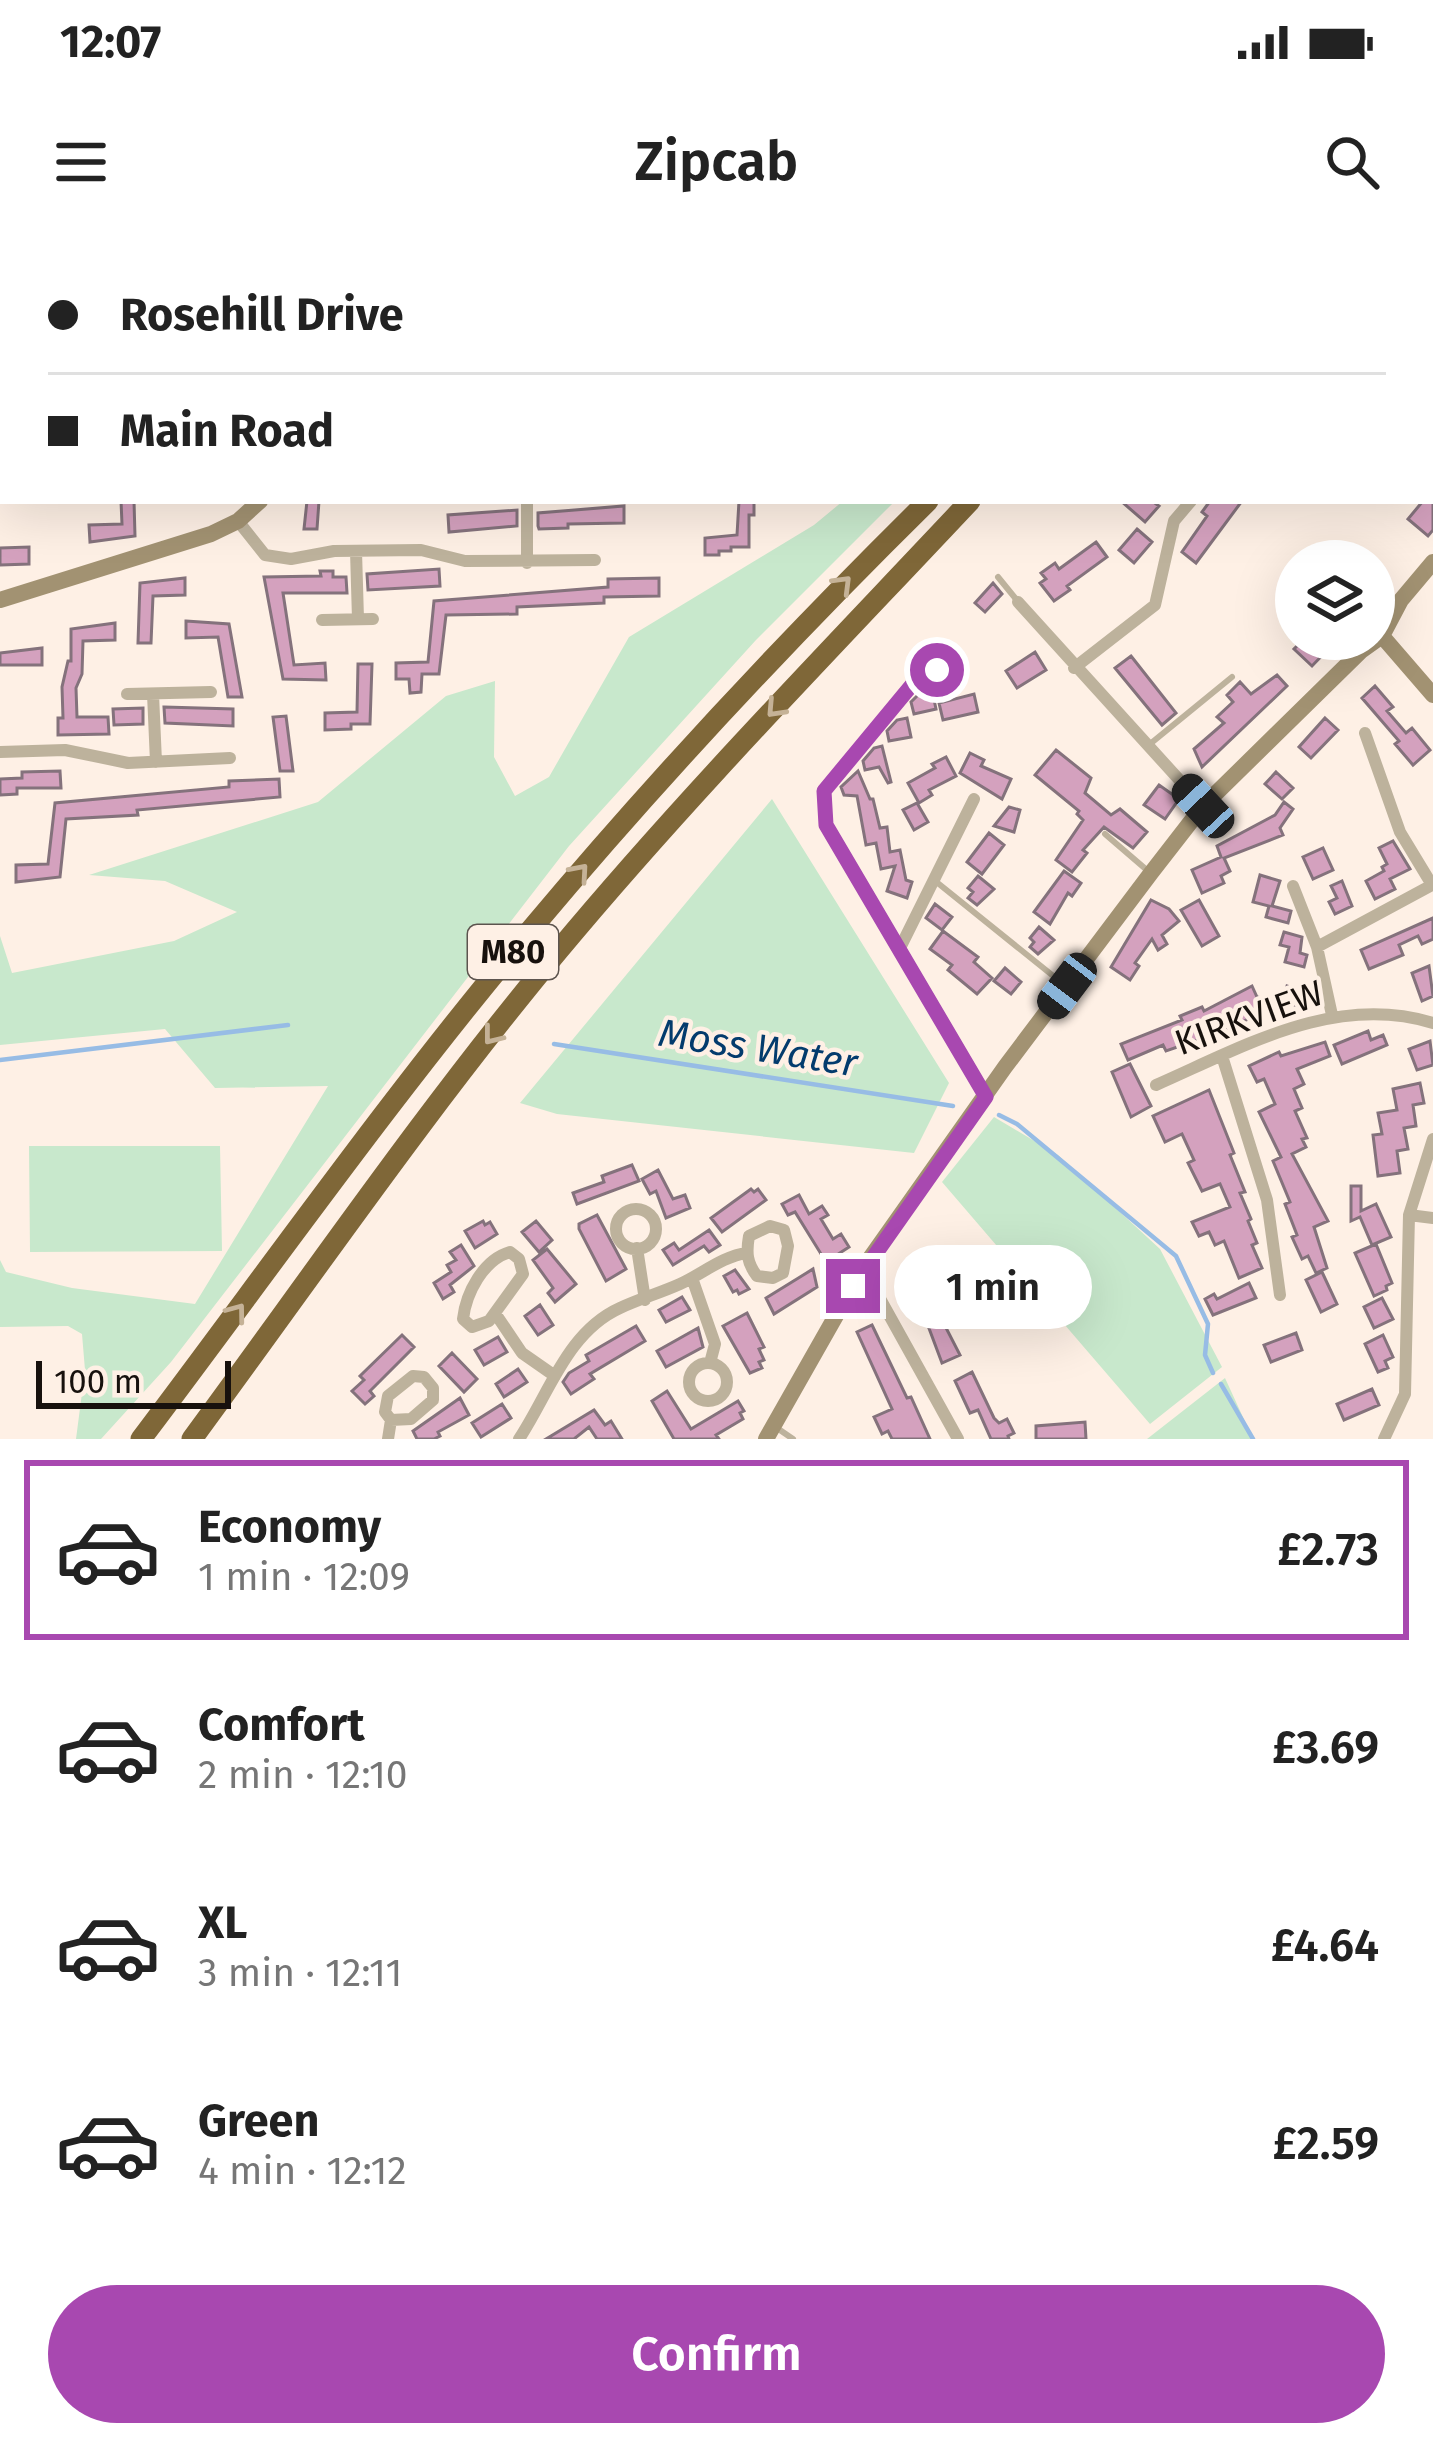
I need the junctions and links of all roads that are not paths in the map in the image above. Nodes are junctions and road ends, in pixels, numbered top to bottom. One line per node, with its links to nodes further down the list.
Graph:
1 (257, 504): 6 (street)
2 (527, 504): 9 (street)
3 (925, 504): 59 (highway, M80, one-way to 3)
4 (967, 504): 60 (highway, M80, one-way to 60)
5 (1188, 504): 18 (street)
6 (238, 521): 7 (street); 12 (street)
7 (356, 551): 9 (street); 15 (street)
8 (595, 560): 9 (street)
9 (527, 562)
10 (1433, 562): 14 (street)
11 (998, 577): 13 (lane)
12 (0, 601)
13 (1018, 602): 18 (street)
14 (1395, 613)
15 (322, 620)
16 (1395, 651): 24 (street)
17 (1352, 660): 31 (street)
18 (1074, 668): 26 (street)
19 (937, 670): 38 (street)
20 (1232, 676): 26 (lane)
21 (212, 692): 23 (street)
22 (127, 694): 23 (street)
23 (153, 694): 29 (street)
24 (1433, 695)
25 (1365, 733): 35 (street)
26 (1147, 746): 31 (street)
27 (0, 752): 29 (street)
28 (230, 758): 29 (street)
29 (156, 762)
30 (974, 799): 34 (street)
31 (1203, 806): 33 (street)
32 (1105, 834): 33 (lane)
33 (1151, 873): 39 (street)
34 (934, 880): 38 (street); 39 (lane)
35 (1432, 885): 37 (street)
36 (1293, 886): 37 (street)
37 (1317, 947): 40 (street)
38 (899, 950): 44 (street)
39 (1067, 986): 44 (street)
40 (1332, 1016): 41 (street, KIRKVIEW); 42 (street, KIRKVIEW)
41 (1433, 1023)
42 (1222, 1056): 43 (street, KIRKVIEW); 52 (street)
43 (1156, 1085)
44 (986, 1097): 50 (street)
45 (1433, 1139): 46 (street)
46 (1409, 1215): 47 (street); 65 (street)
47 (1433, 1218)
48 (638, 1248): 53 (street)
49 (747, 1253): 49 (street); 51 (street)
50 (863, 1268): 58 (street); 64 (street)
51 (692, 1278): 53 (street); 55 (street)
52 (1280, 1295)
53 (645, 1300): 56 (street)
54 (495, 1313): 54 (street); 56 (street)
55 (710, 1363)
56 (555, 1376): 62 (street)
57 (391, 1420): 61 (street)
58 (770, 1433): 63 (lane)
59 (142, 1439)
60 (192, 1439)
61 (388, 1439)
62 (519, 1439)
63 (793, 1439)
64 (958, 1439)
65 (1384, 1439)

